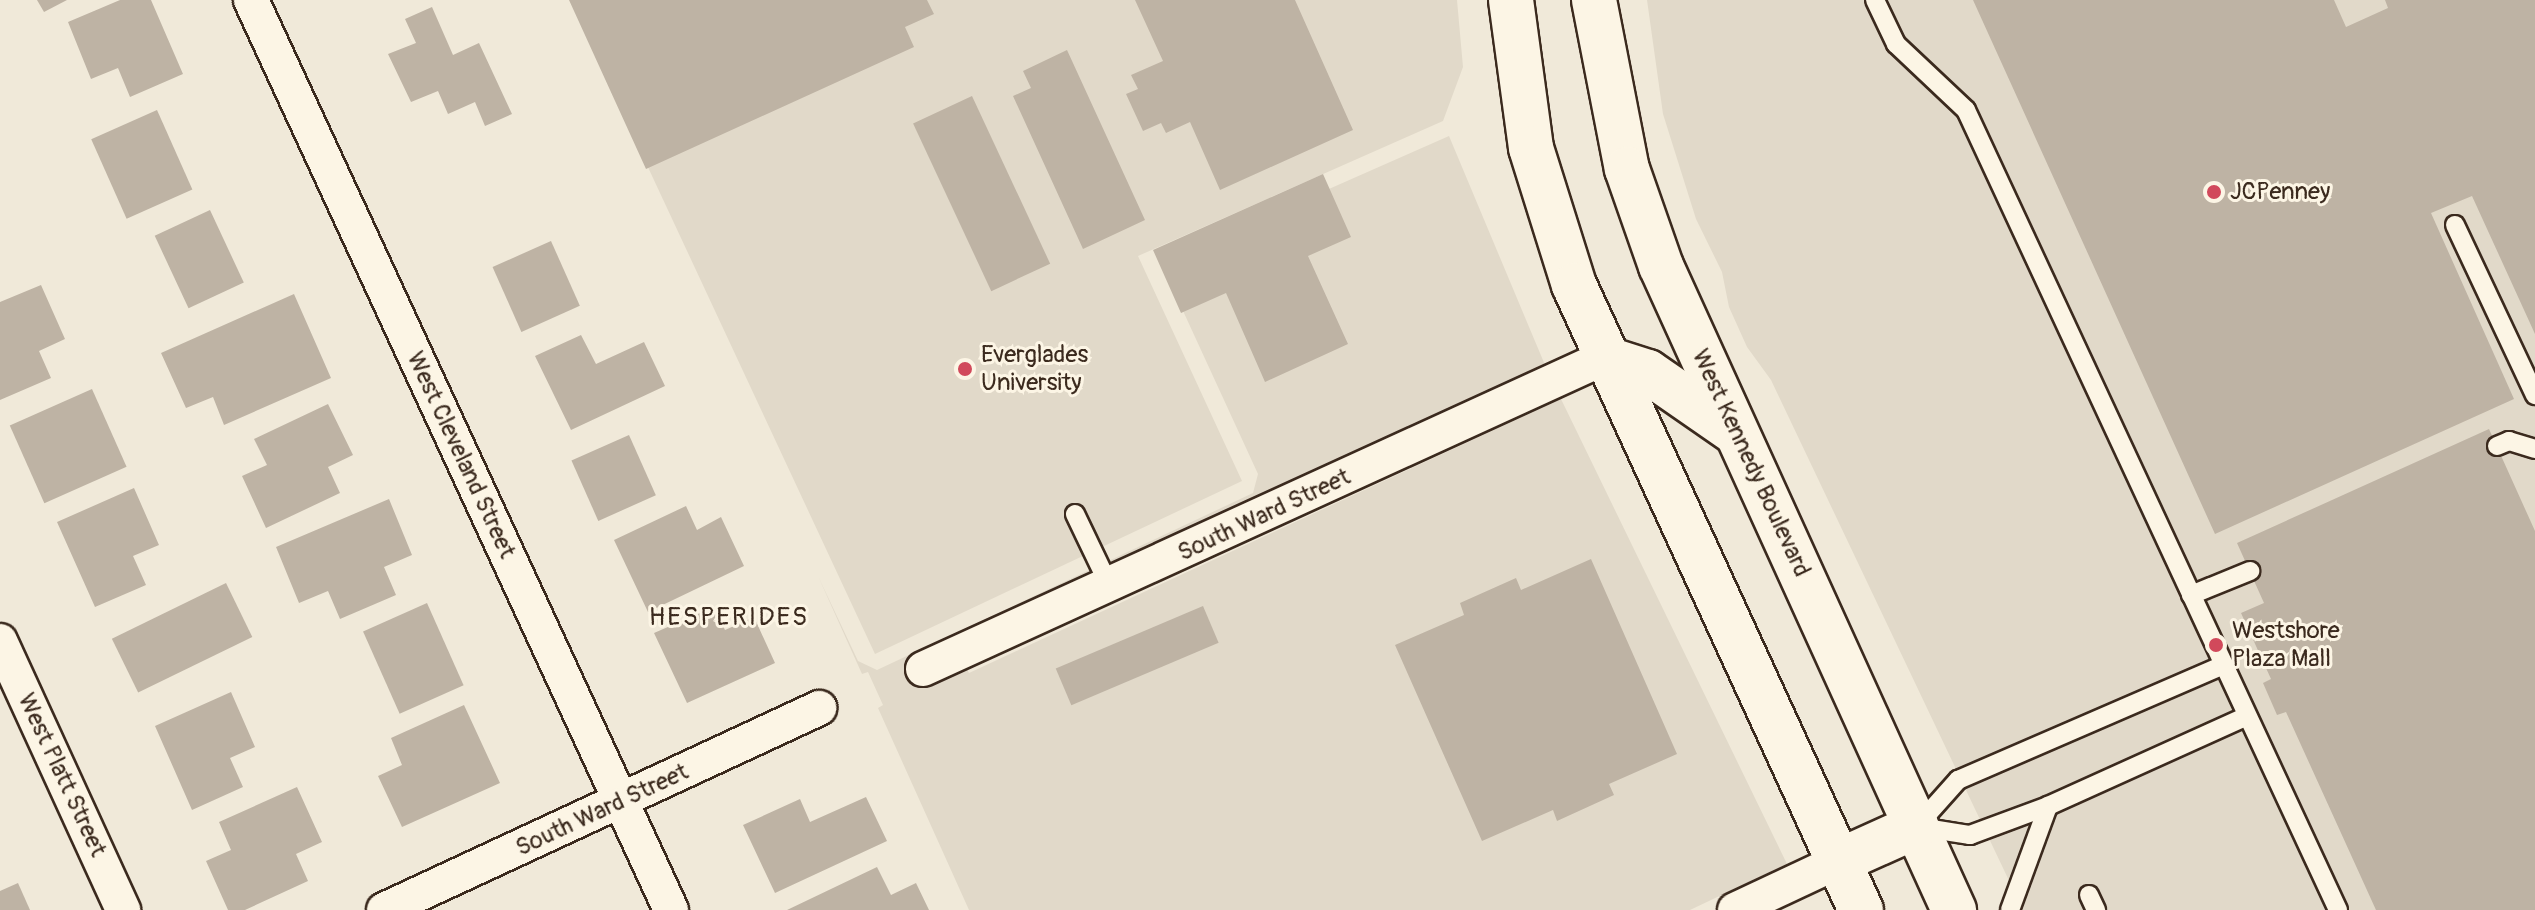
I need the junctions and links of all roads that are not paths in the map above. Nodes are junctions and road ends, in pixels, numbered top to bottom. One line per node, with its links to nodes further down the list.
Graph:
1 (251, 0): 20 (street, West Cleveland Street)
2 (1511, 0): 6 (main road)
3 (1594, 0): 8 (main road, West Kennedy Boulevard)
4 (1875, 0): 14 (lane)
5 (2455, 225): 7 (lane)
6 (1604, 358): 8 (main road); 13 (street, South Ward Street); 23 (main road)
7 (2535, 395)
8 (1736, 433): 22 (main road, West Kennedy Boulevard)
9 (2497, 446): 10 (lane)
10 (2535, 449)
11 (1075, 514): 13 (lane)
12 (2250, 571): 14 (lane)
13 (1110, 587): 17 (street, South Ward Street)
14 (2191, 595): 16 (lane)
15 (0, 641): 24 (street, West Platt Street)
16 (2224, 665): 19 (lane); 22 (lane)
17 (923, 669)
18 (819, 708): 20 (street, South Ward Street)
19 (2247, 716): 21 (lane); 31 (lane)
20 (621, 802): 25 (street, South Ward Street); 26 (street, West Cleveland Street)
21 (2048, 806): 22 (lane); 30 (lane)
22 (1917, 826): 23 (main road); 29 (main road, West Kennedy Boulevard)
23 (1839, 861): 27 (street); 28 (main road)
24 (123, 910)
25 (384, 910)
26 (671, 910)
27 (1735, 910)
28 (1861, 910)
29 (1954, 910)
30 (2010, 910)
31 (2338, 910)

